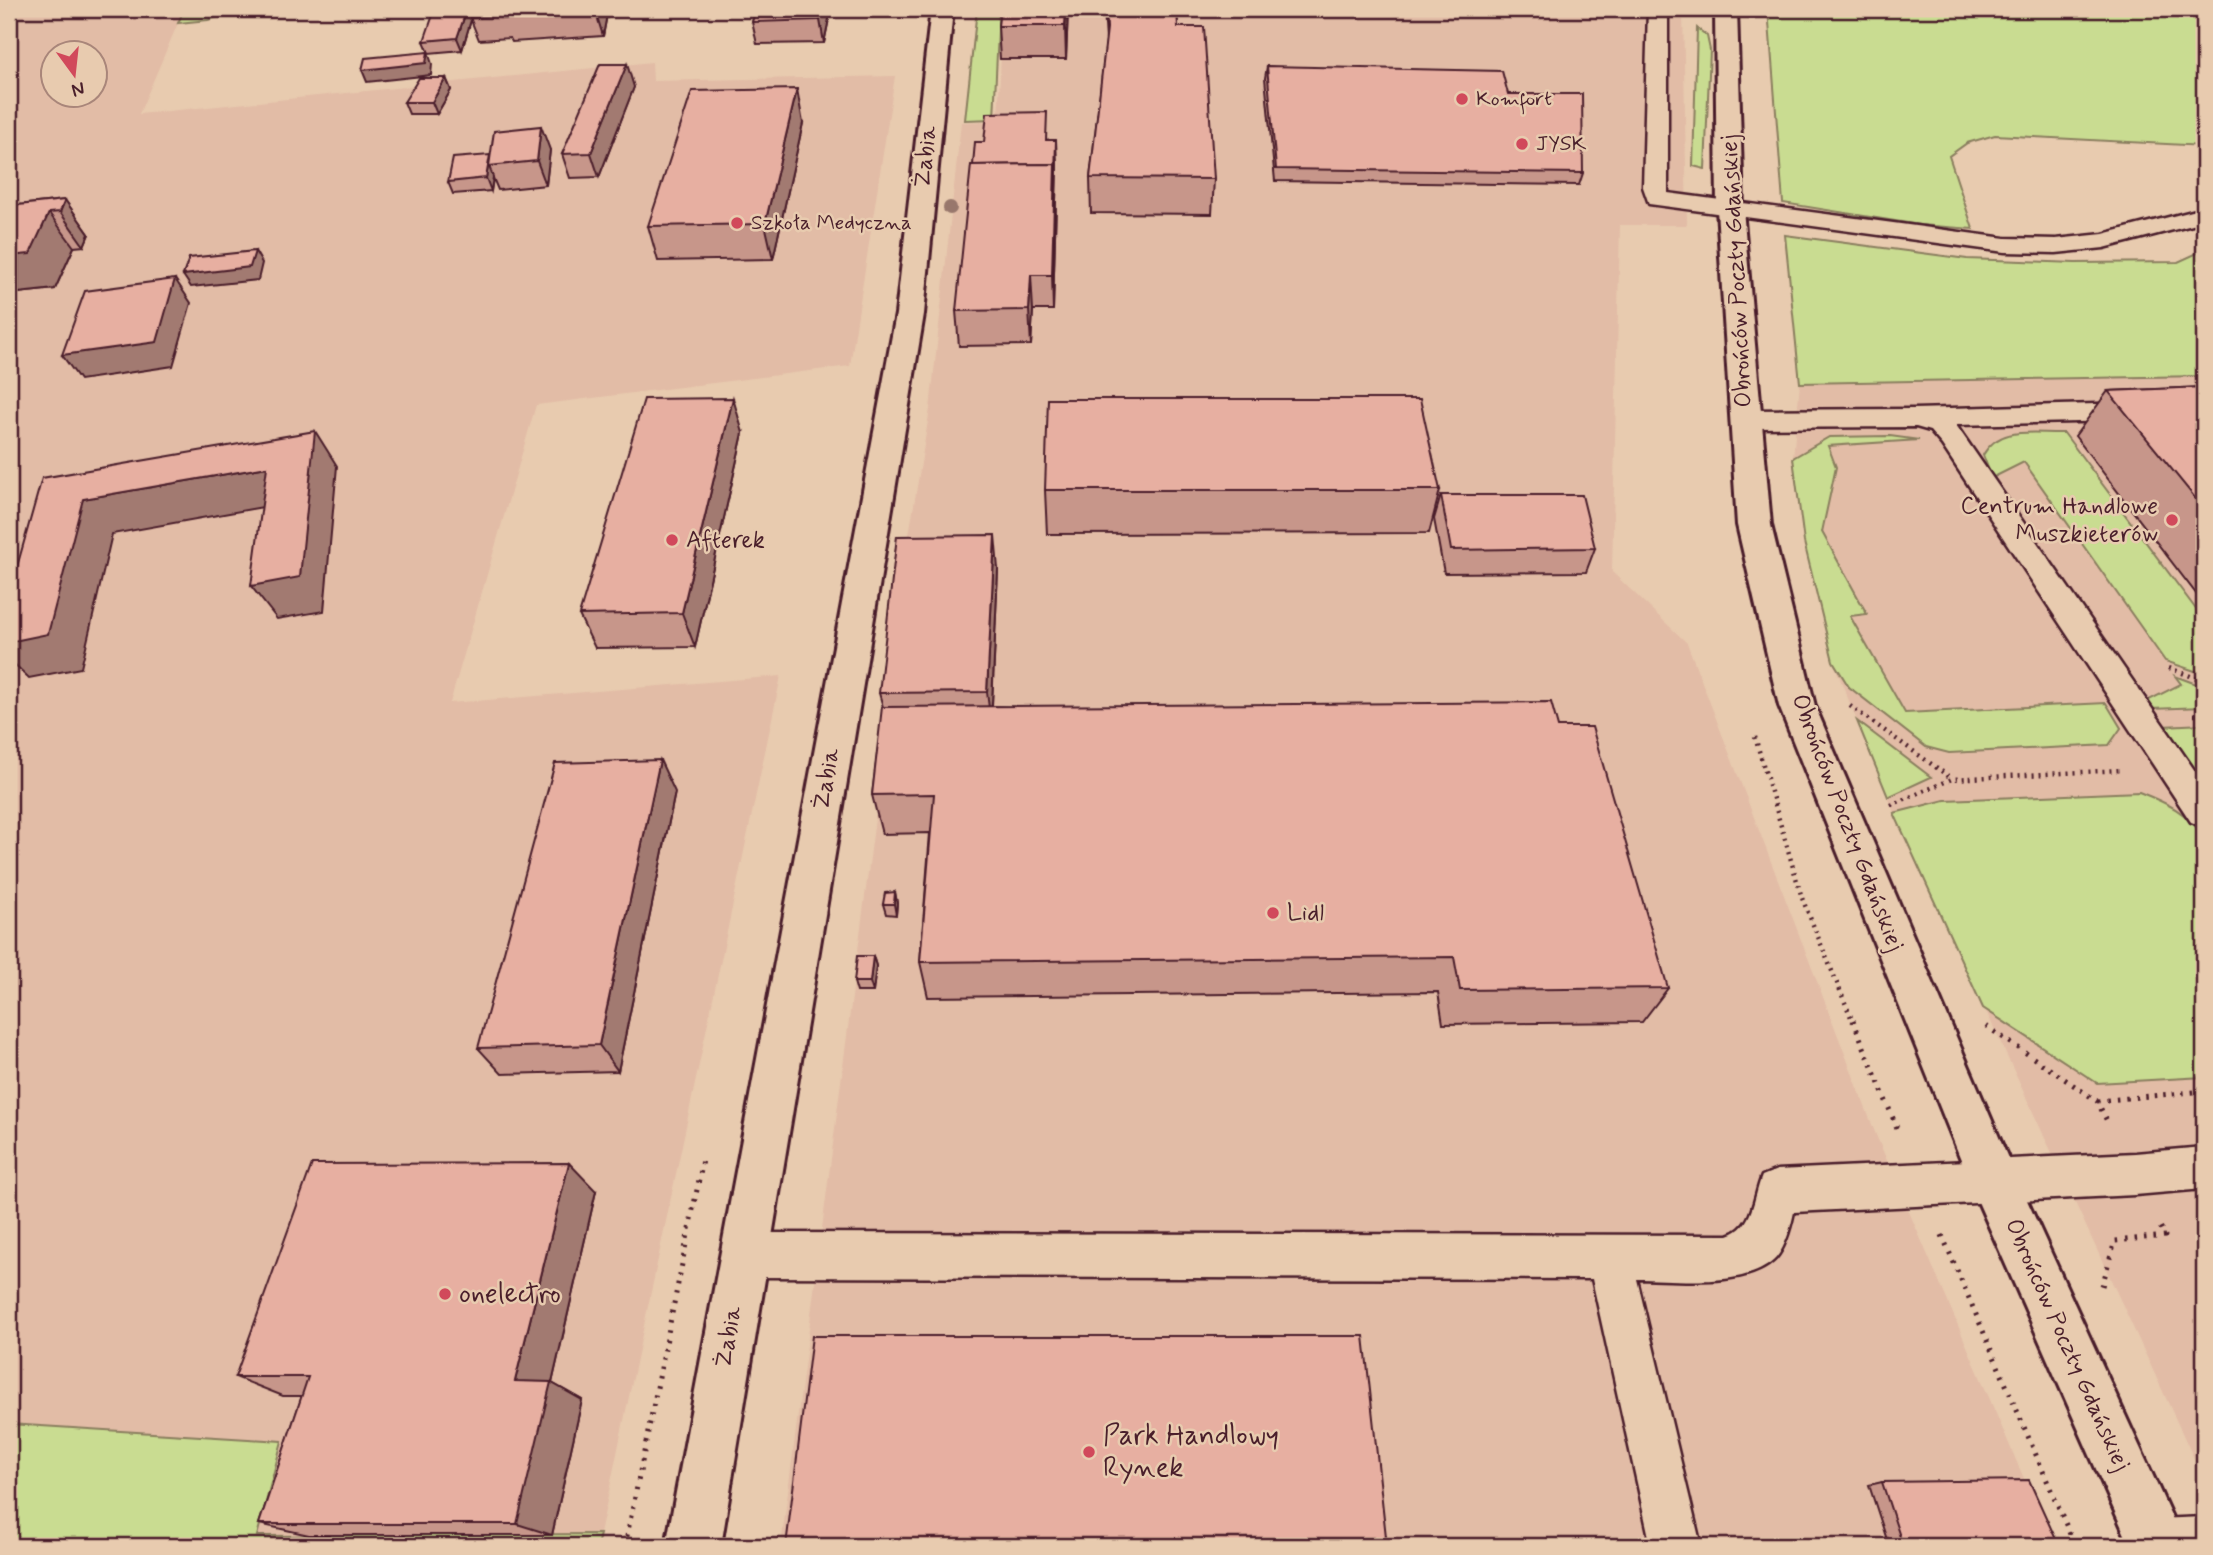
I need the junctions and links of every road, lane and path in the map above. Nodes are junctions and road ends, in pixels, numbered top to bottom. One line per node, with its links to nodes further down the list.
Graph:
1 (942, 9): 24 (street, Żabia)
2 (1658, 9): 4 (lane)
3 (1726, 9): 4 (street, Obrońców Poczty Gdańskiej)
4 (1730, 209): 5 (lane); 8 (street, Obrońców Poczty Gdańskiej)
5 (2204, 215)
6 (2204, 411): 7 (lane)
7 (1900, 417): 8 (lane); 13 (lane)
8 (1745, 419): 22 (street, Obrońców Poczty Gdańskiej)
9 (2169, 668): 10 (path)
10 (2204, 681)
11 (1849, 705): 14 (path)
12 (1753, 731): 23 (path)
13 (2174, 768): 14 (path); 16 (lane)
14 (1952, 779): 15 (path)
15 (1883, 808)
16 (2204, 811)
17 (1978, 1020): 19 (path)
18 (2204, 1091): 19 (path)
19 (2097, 1101): 21 (path)
20 (2204, 1168): 21 (lane)
21 (2134, 1174): 22 (lane); 26 (path)
22 (1993, 1180): 23 (lane); 27 (street, Obrońców Poczty Gdańskiej)
23 (1920, 1184): 25 (lane); 30 (path)
24 (743, 1255): 25 (lane); 28 (street, Żabia)
25 (1609, 1256): 29 (lane)
26 (2101, 1284)
27 (2173, 1544)
28 (693, 1546)
29 (1676, 1546)
30 (2075, 1546)

